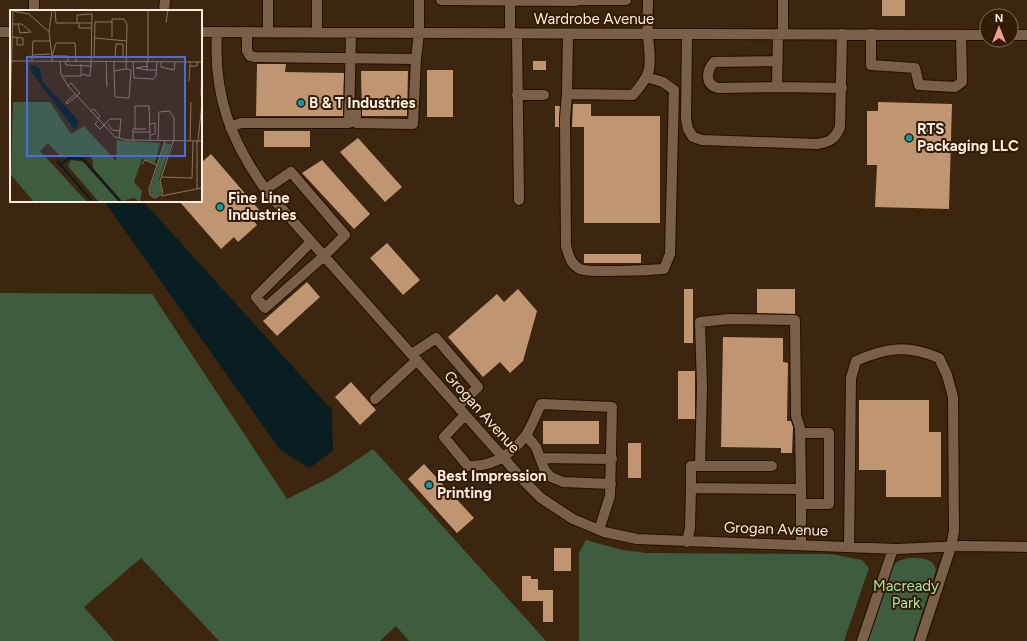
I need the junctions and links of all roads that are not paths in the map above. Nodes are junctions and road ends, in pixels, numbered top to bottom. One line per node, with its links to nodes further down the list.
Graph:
1 (165, 0): 11 (street)
2 (268, 0): 15 (street)
3 (318, 0): 16 (street)
4 (419, 0): 18 (street)
5 (441, 0): 10 (street)
6 (576, 0): 7 (street); 10 (street)
7 (626, 0)
8 (648, 0): 21 (street)
9 (783, 0): 23 (street)
10 (510, 2): 19 (street)
11 (164, 10)
12 (202, 32): 13 (street, Wardrobe Avenue)
13 (217, 32): 14 (street, Wardrobe Avenue); 37 (street, Grogan Avenue)
14 (247, 32): 15 (street, Wardrobe Avenue); 28 (street)
15 (268, 32): 16 (street, Wardrobe Avenue)
16 (317, 32): 17 (street, Wardrobe Avenue)
17 (351, 33): 18 (street, Wardrobe Avenue); 28 (street)
18 (419, 33): 19 (street, Wardrobe Avenue); 29 (street)
19 (513, 33): 20 (street, Wardrobe Avenue); 35 (street)
20 (568, 34): 21 (street, Wardrobe Avenue); 34 (street)
21 (648, 34): 22 (street, Wardrobe Avenue); 31 (street)
22 (687, 34): 23 (street, Wardrobe Avenue); 33 (street)
23 (780, 34): 24 (street, Wardrobe Avenue); 30 (street)
24 (842, 34): 25 (street, Wardrobe Avenue); 33 (street)
25 (871, 34): 26 (street, Wardrobe Avenue); 26 (street)
26 (961, 35): 27 (street, Wardrobe Avenue)
27 (979, 35)
28 (353, 57): 29 (street); 29 (street); 37 (street)
29 (416, 59)
30 (778, 61): 32 (street); 32 (street)
31 (646, 77): 34 (street); 34 (street)
32 (777, 87): 33 (street)
33 (842, 88)
34 (567, 94)
35 (517, 95): 36 (street); 39 (street)
36 (544, 95)
37 (230, 127): 38 (street, Grogan Avenue)
38 (266, 189): 40 (street, Grogan Avenue); 41 (street)
39 (519, 200)
40 (312, 242): 41 (street, Grogan Avenue); 41 (street)
41 (324, 256): 42 (street, Grogan Avenue)
42 (414, 357): 43 (street); 44 (street, Grogan Avenue); 44 (street)
43 (375, 399)
44 (458, 406): 45 (street, Grogan Avenue)
45 (465, 415): 48 (street, Grogan Avenue); 48 (street)
46 (800, 433): 51 (street); 55 (street); 56 (street)
47 (526, 435): 48 (street); 49 (street); 50 (street)
48 (503, 457): 57 (street, Grogan Avenue)
49 (540, 458): 50 (street); 53 (street)
50 (612, 459): 53 (street)
51 (700, 466): 52 (street); 54 (street)
52 (772, 466)
53 (611, 484): 57 (street)
54 (691, 488): 55 (street); 58 (street)
55 (801, 490): 56 (street)
56 (801, 504): 59 (street)
57 (599, 530): 58 (street, Grogan Avenue)
58 (687, 542): 59 (street, Grogan Avenue)
59 (801, 545): 60 (street, Grogan Avenue)
60 (849, 547): 61 (street); 63 (street, Grogan Avenue)
61 (951, 547): 62 (street, Grogan Avenue); 63 (street, Grogan Avenue); 65 (street)
62 (1027, 547)
63 (893, 549): 64 (street)
64 (862, 641)
65 (920, 641)

